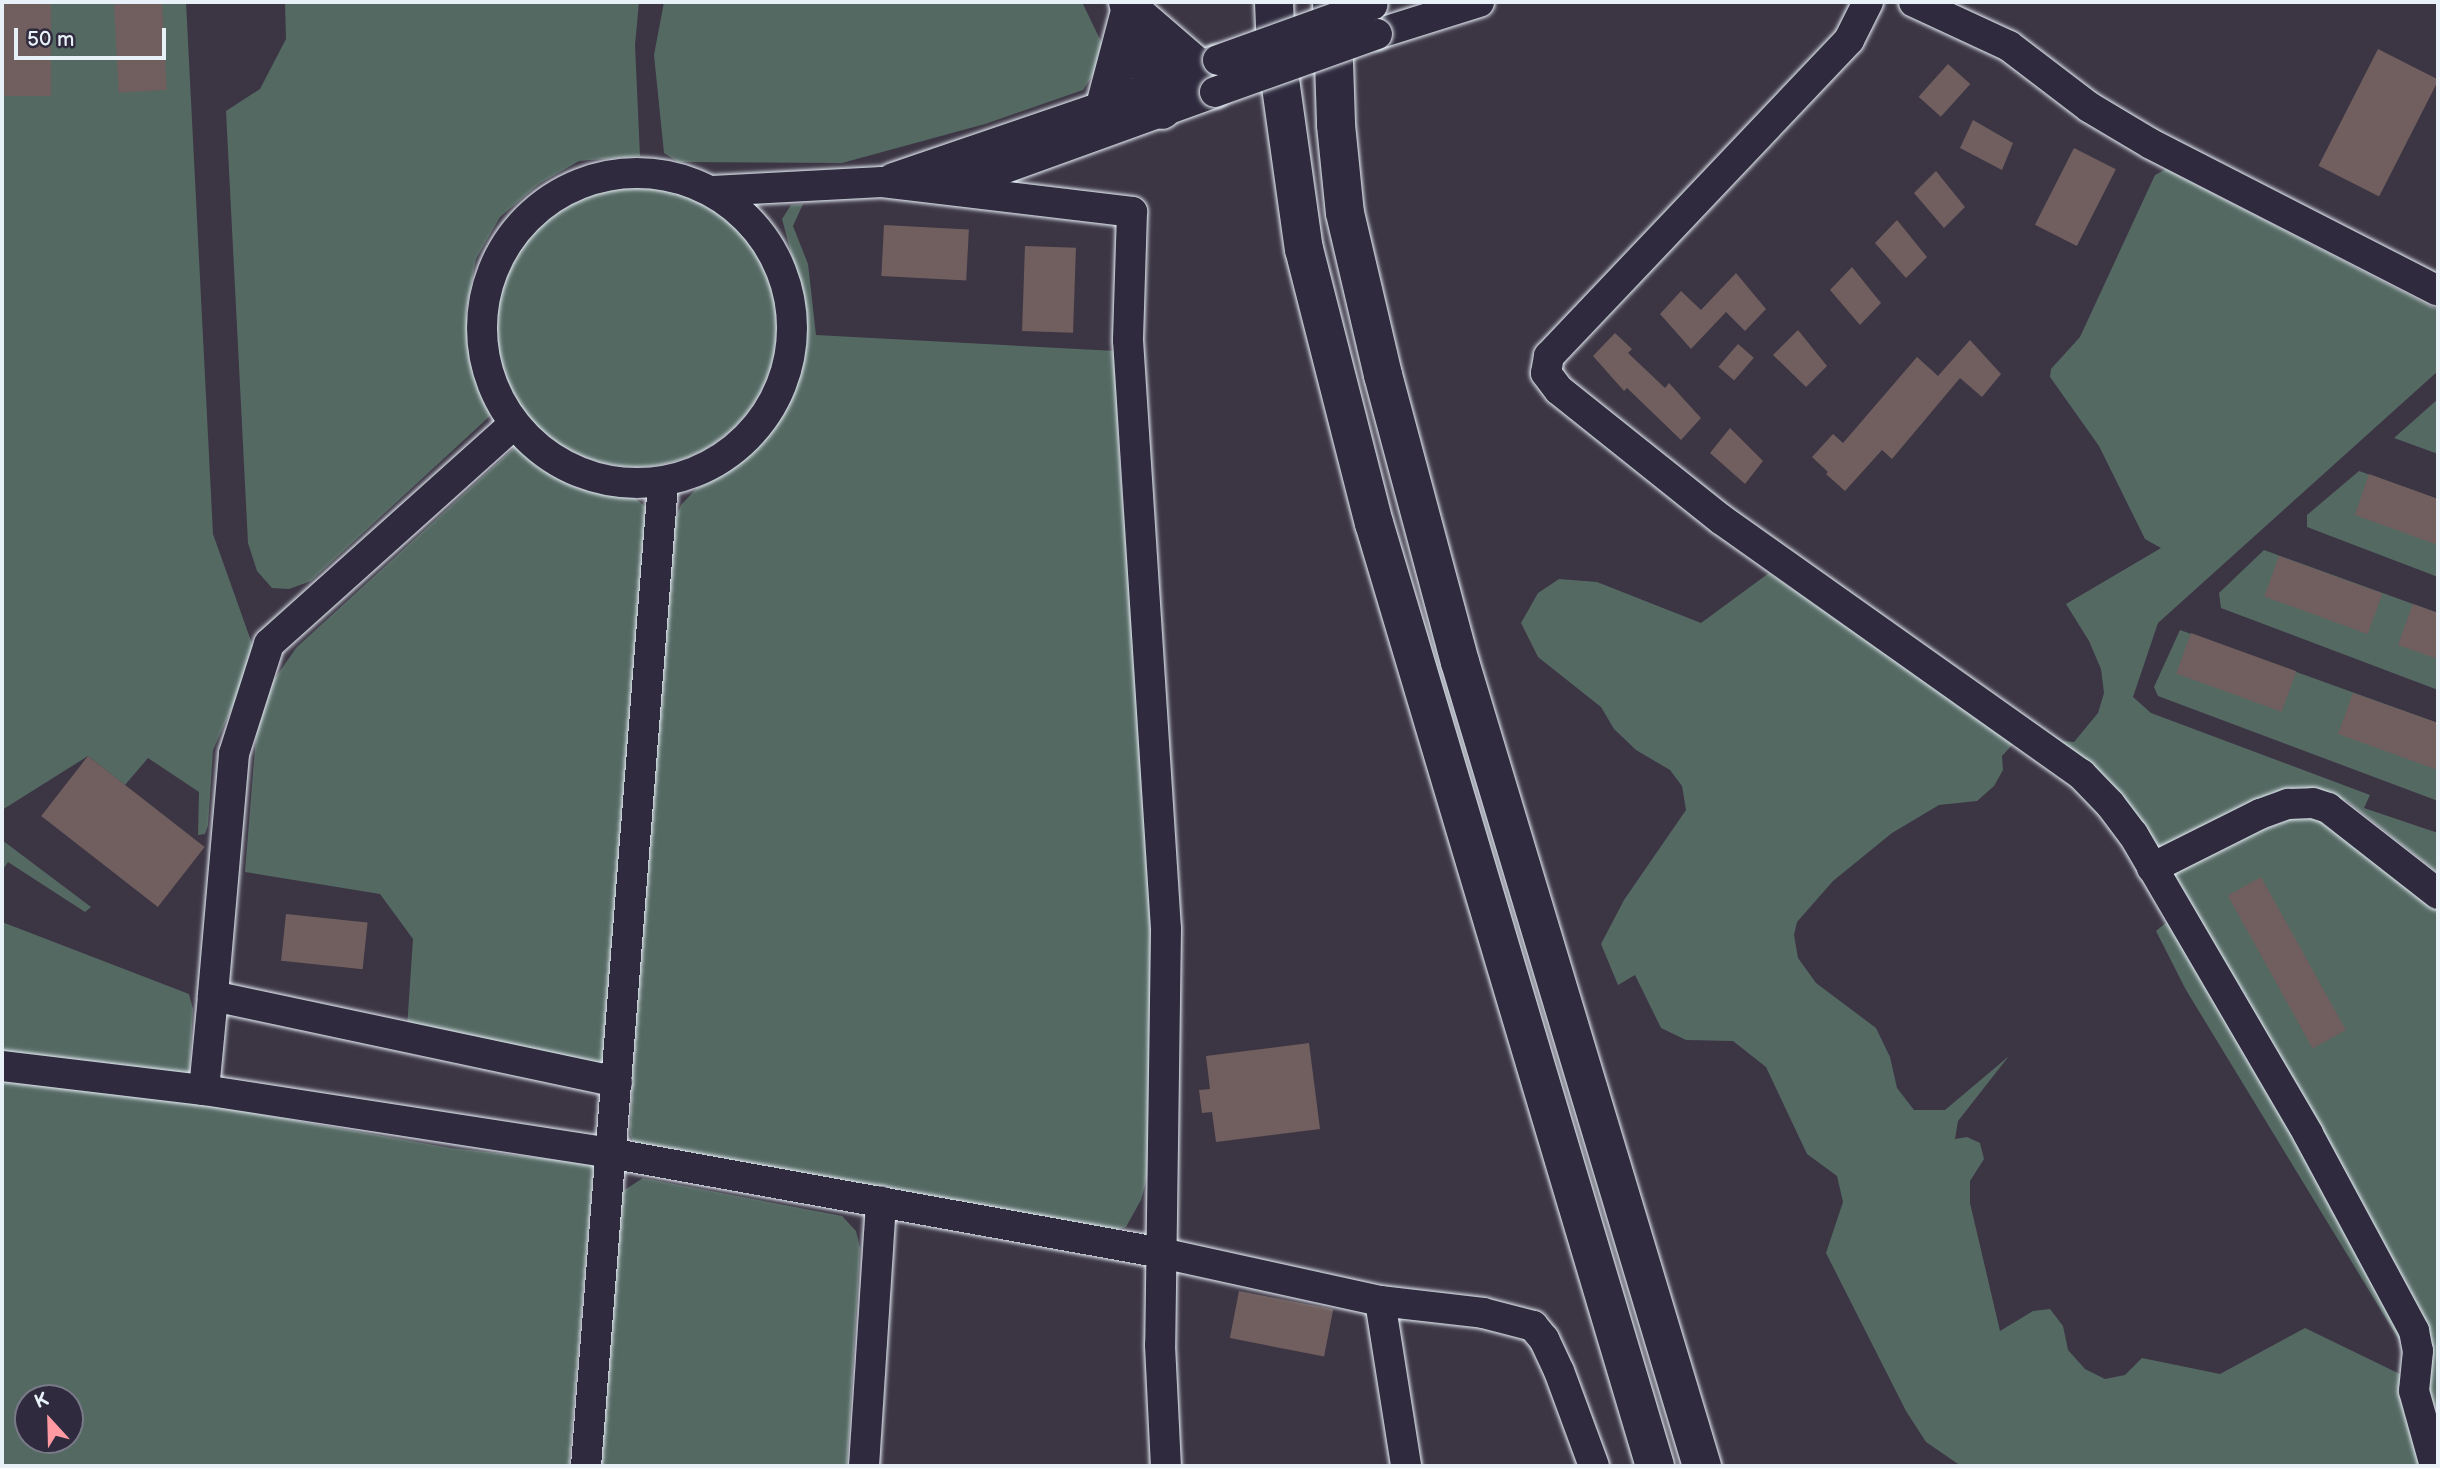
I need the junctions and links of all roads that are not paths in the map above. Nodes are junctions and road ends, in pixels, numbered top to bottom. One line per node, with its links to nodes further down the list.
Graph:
1 (1275, 2): 32 (highway)
2 (1332, 2): 33 (highway)
3 (1479, 2): 8 (street, bridge)
4 (1868, 2): 17 (street)
5 (1914, 2): 14 (street)
6 (1377, 3): 8 (street, bridge)
7 (1129, 6): 8 (highway); 9 (highway); 10 (highway)
8 (1210, 73): 9 (street)
9 (1157, 98): 10 (street); 12 (street)
10 (1105, 106): 11 (street)
11 (882, 182): 12 (street); 13 (street)
12 (952, 188): 25 (street)
13 (712, 191): 15 (street); 16 (street)
14 (2438, 291)
15 (514, 424): 16 (street); 19 (street)
16 (663, 483): 21 (street)
17 (2152, 868): 18 (street); 34 (street)
18 (2438, 894)
19 (213, 996): 21 (street); 22 (street)
20 (2, 1066): 22 (street)
21 (617, 1082): 23 (street)
22 (204, 1090): 23 (street)
23 (609, 1153): 24 (street); 27 (street)
24 (881, 1202): 25 (street); 28 (street)
25 (1162, 1253): 26 (street); 29 (street)
26 (1380, 1301): 30 (street); 31 (street)
27 (586, 1466)
28 (864, 1466)
29 (1166, 1466)
30 (1406, 1466)
31 (1594, 1466)
32 (1655, 1466)
33 (1702, 1466)
34 (2435, 1466)

